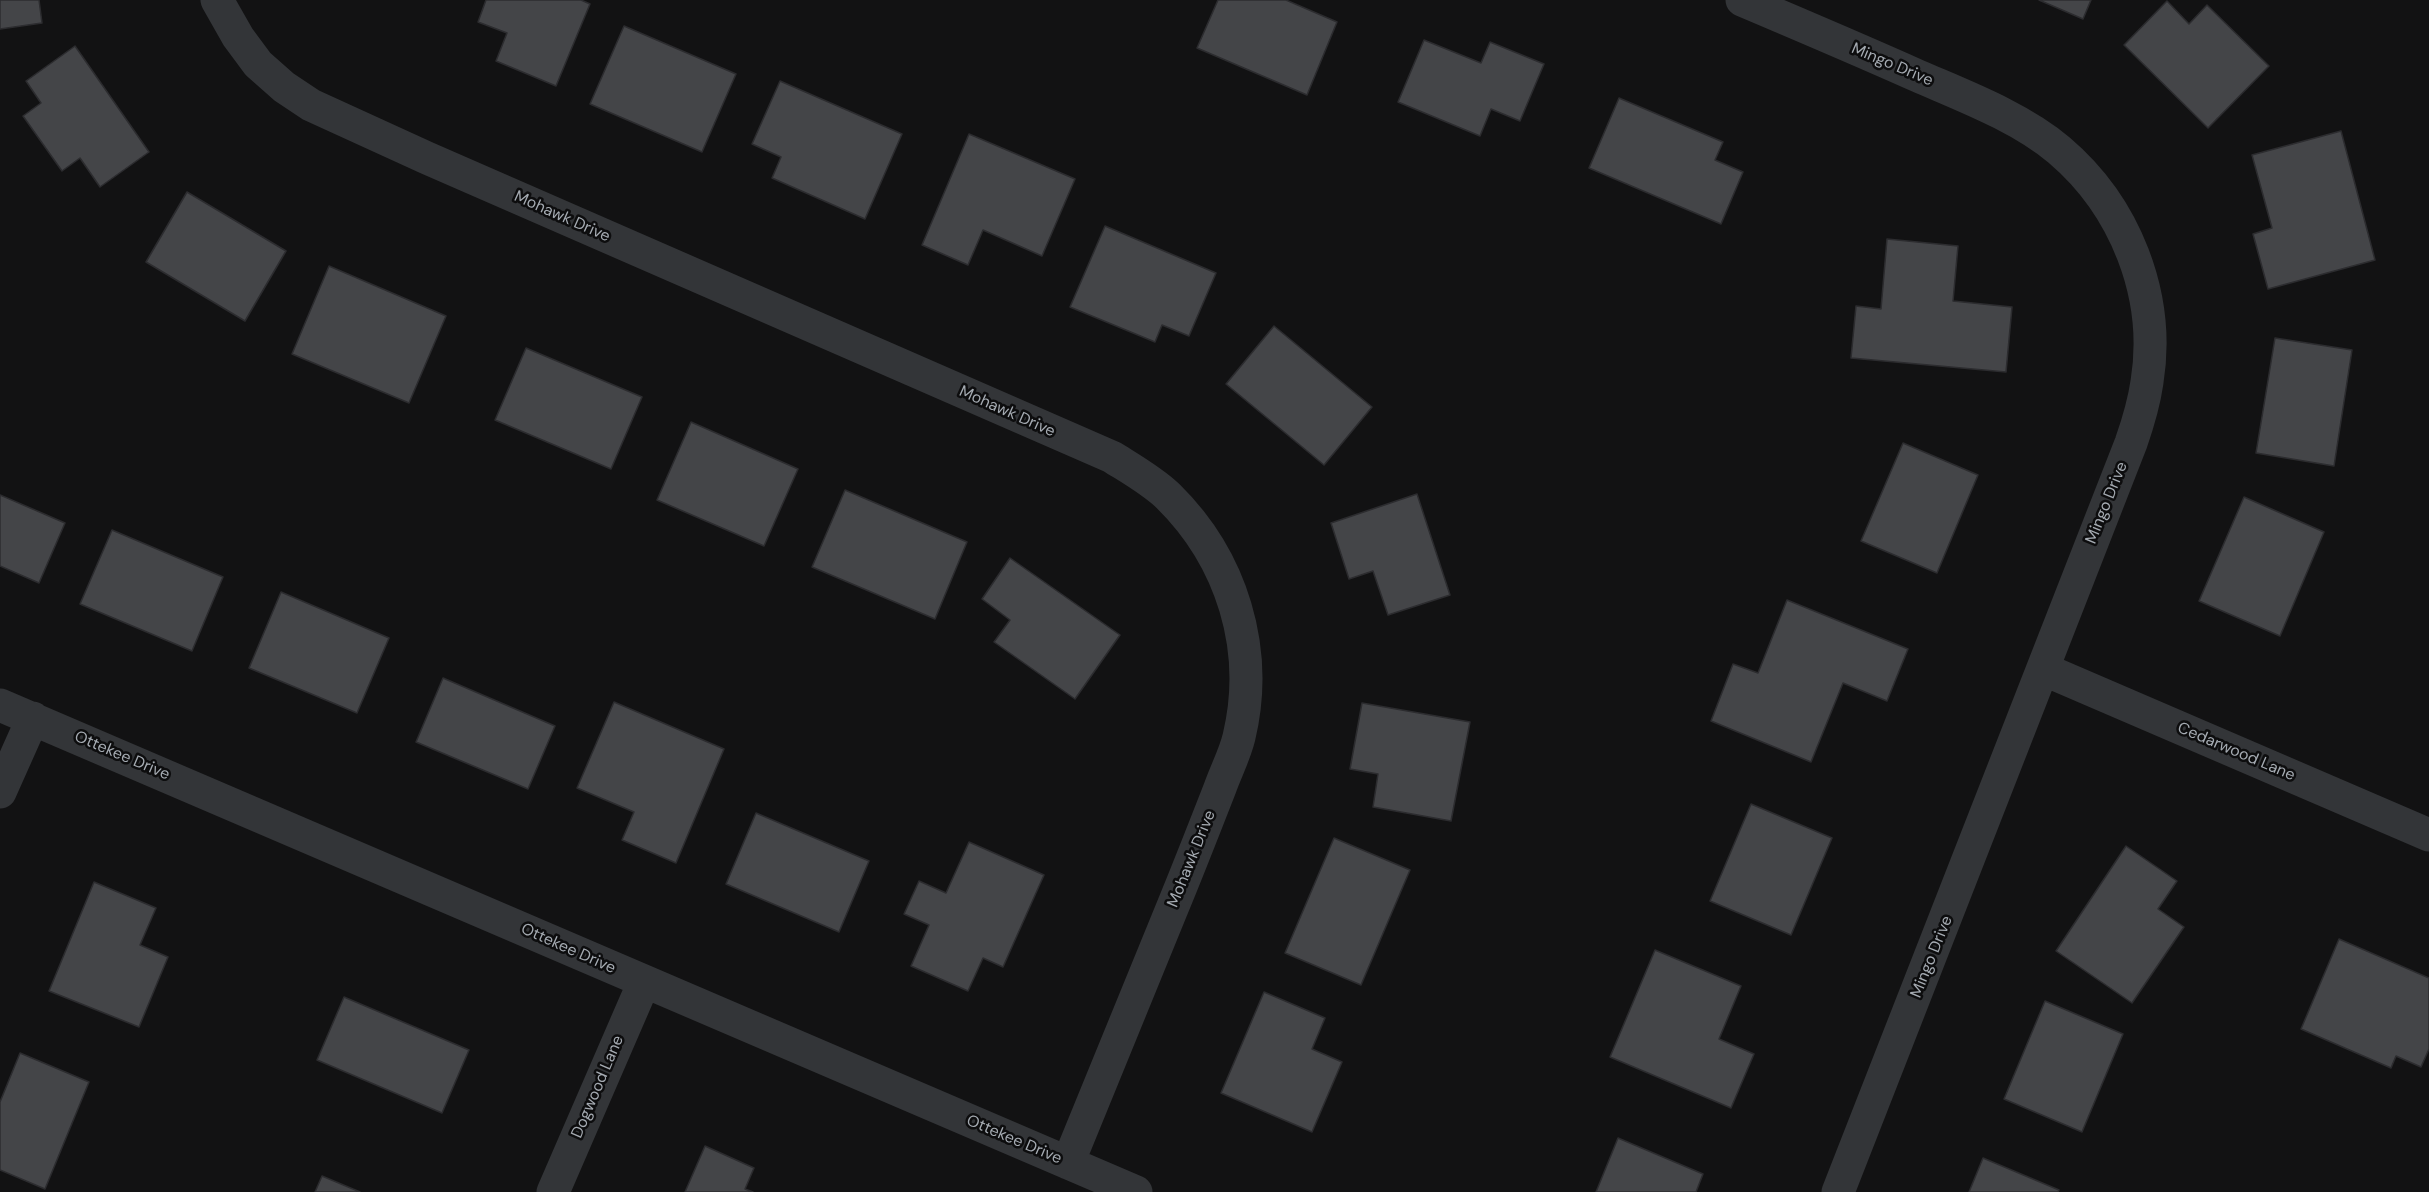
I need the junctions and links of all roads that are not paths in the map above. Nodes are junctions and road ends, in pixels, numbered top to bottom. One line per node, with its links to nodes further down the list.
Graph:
1 (217, 0): 9 (street, Mohawk Drive)
2 (1742, 0): 3 (street, Mingo Drive)
3 (2043, 669): 7 (street, Cedarwood Lane); 12 (street, Mingo Drive)
4 (0, 705): 5 (street, Ottekee Drive)
5 (33, 718): 6 (street); 8 (street, Ottekee Drive)
6 (0, 792)
7 (2429, 834)
8 (644, 982): 9 (street, Ottekee Drive); 10 (street, Dogwood Lane)
9 (1068, 1163): 11 (street, Ottekee Drive)
10 (553, 1192)
11 (1136, 1192)
12 (1838, 1192)

